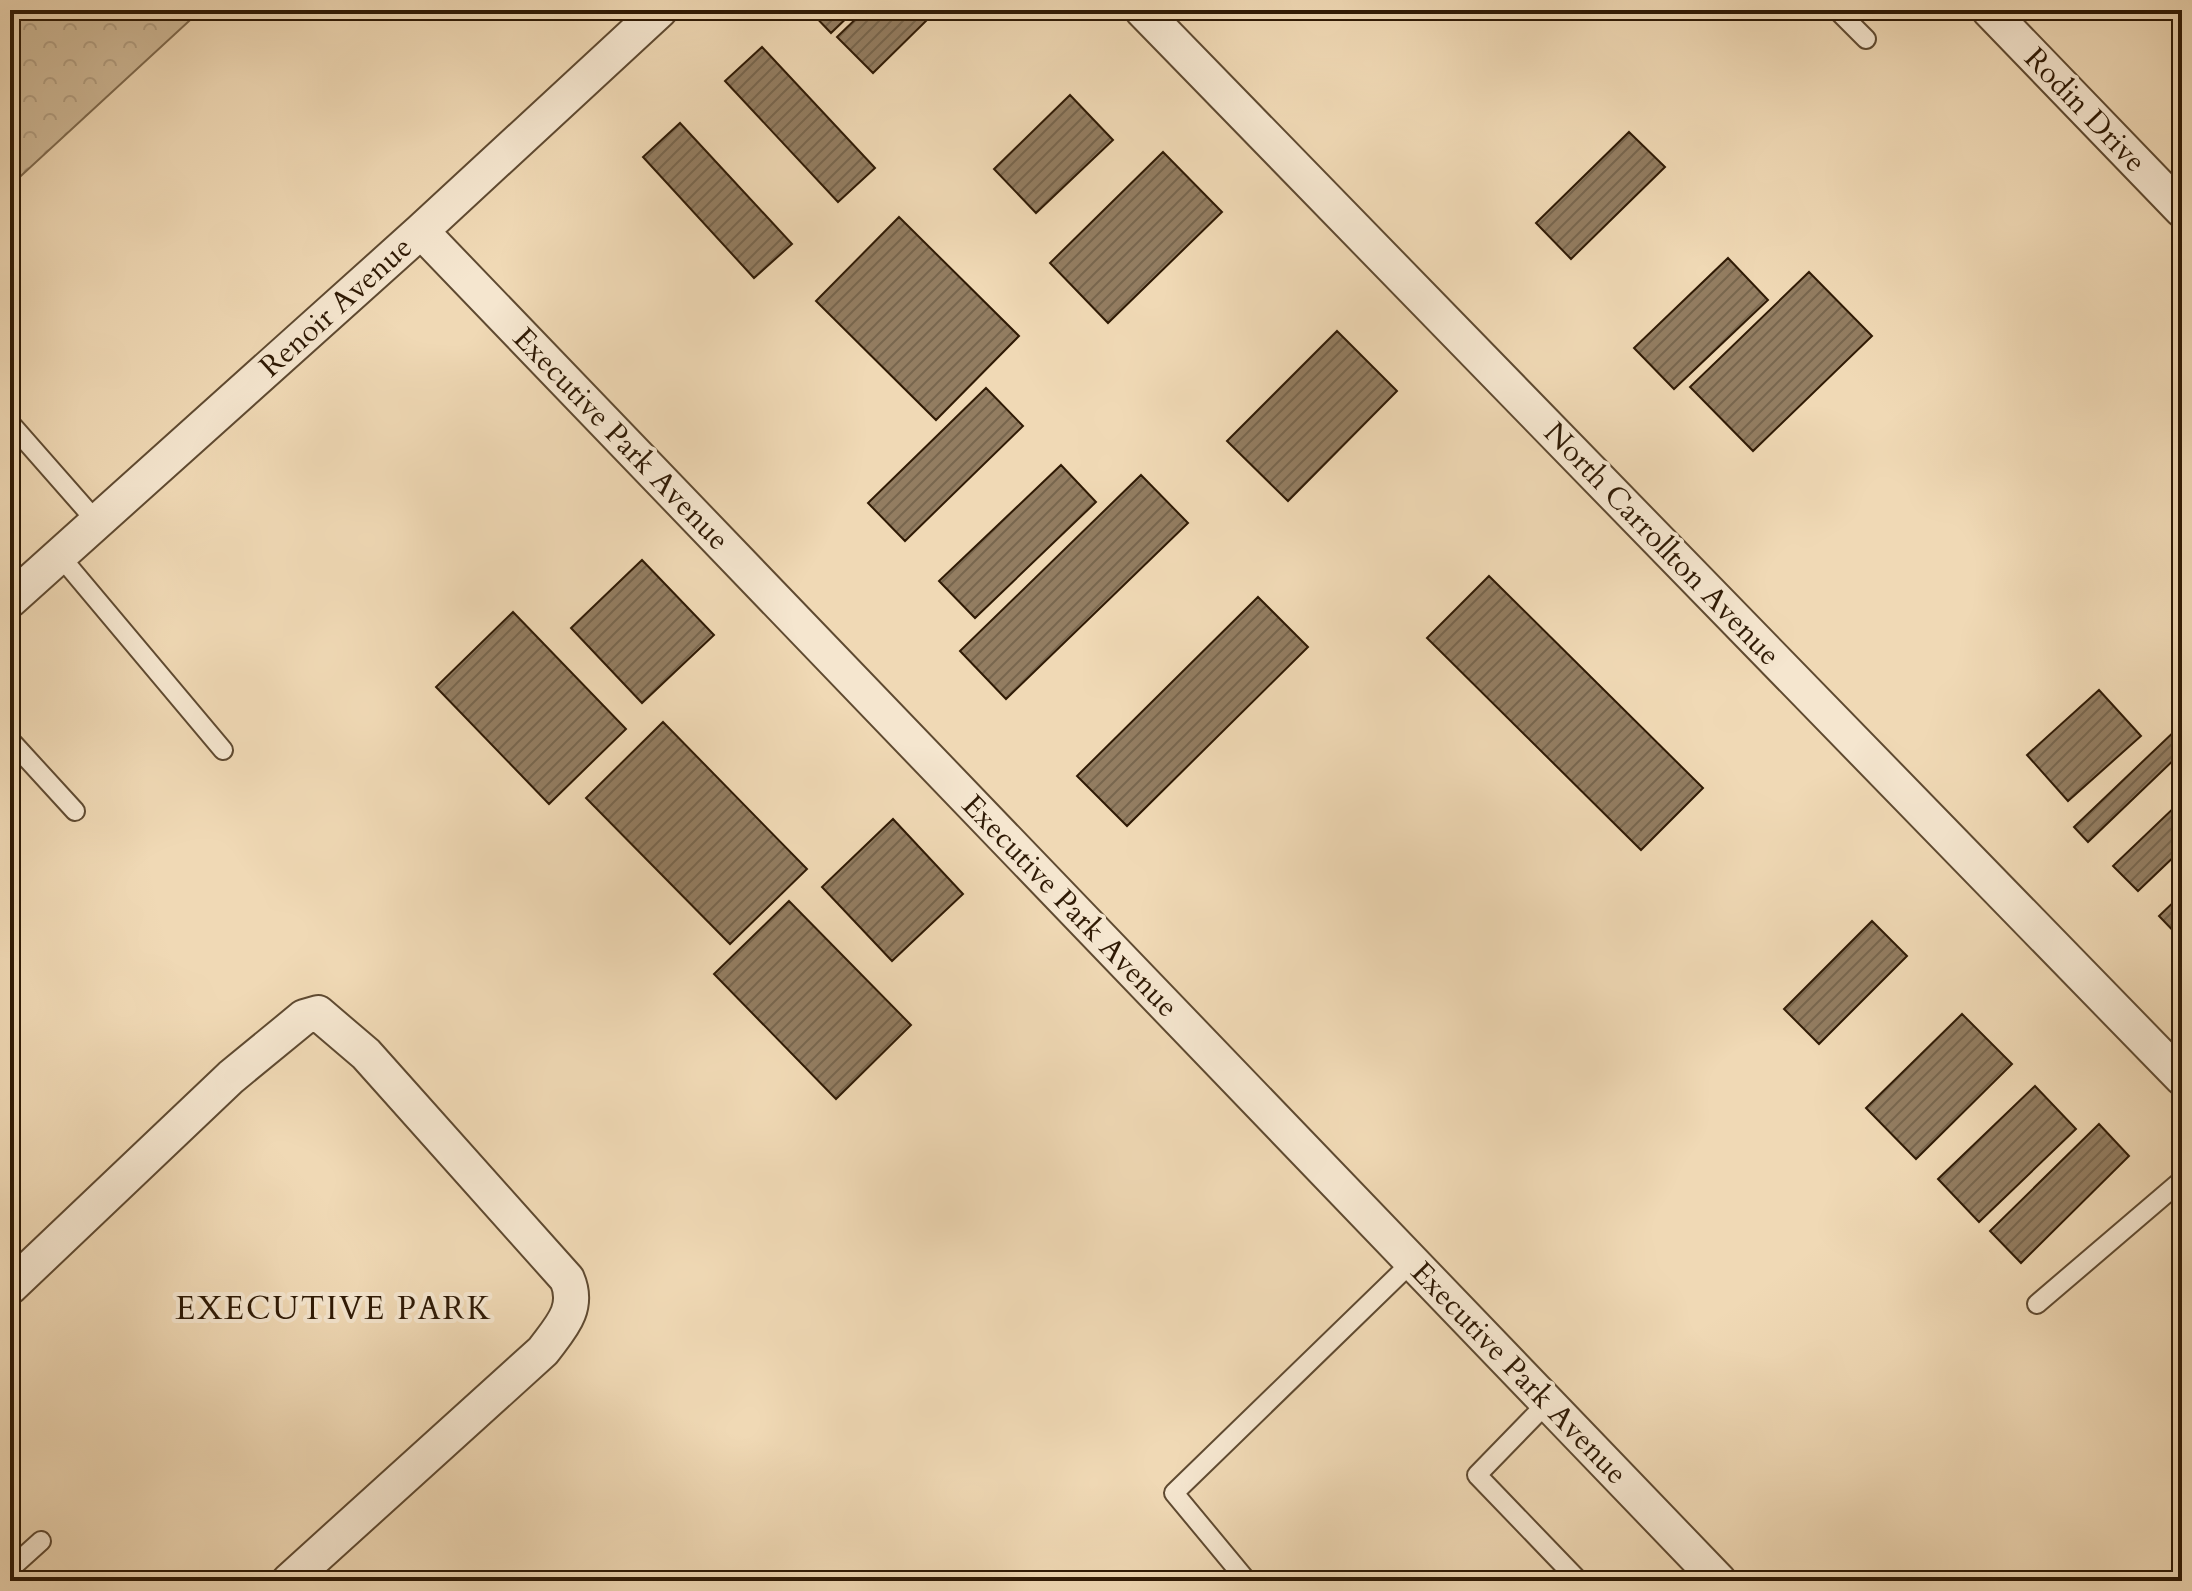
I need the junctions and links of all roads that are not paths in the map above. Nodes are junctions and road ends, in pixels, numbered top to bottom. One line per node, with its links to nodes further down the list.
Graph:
1 (1142, 10): 15 (street, North Carrollton Avenue)
2 (1837, 10): 5 (lane)
3 (1989, 10): 6 (street, Rodin Drive)
4 (656, 11): 7 (street, Renoir Avenue)
5 (1866, 39)
6 (2178, 196)
7 (421, 231): 9 (street, Renoir Avenue); 17 (street, Executive Park Avenue)
8 (10, 423): 9 (lane)
9 (97, 522): 10 (street, Renoir Avenue)
10 (60, 556): 11 (street, Renoir Avenue); 13 (lane)
11 (10, 600)
12 (10, 740): 14 (lane)
13 (223, 750)
14 (75, 811)
15 (2177, 1062)
16 (2182, 1181): 19 (lane)
17 (1412, 1262): 20 (street, Executive Park Avenue); 24 (lane)
18 (10, 1287): 23 (street)
19 (2037, 1304)
20 (1547, 1403): 25 (lane); 26 (street, Executive Park Avenue)
21 (41, 1541): 22 (lane)
22 (10, 1569)
23 (289, 1581)
24 (1247, 1581)
25 (1579, 1581)
26 (1719, 1581)

